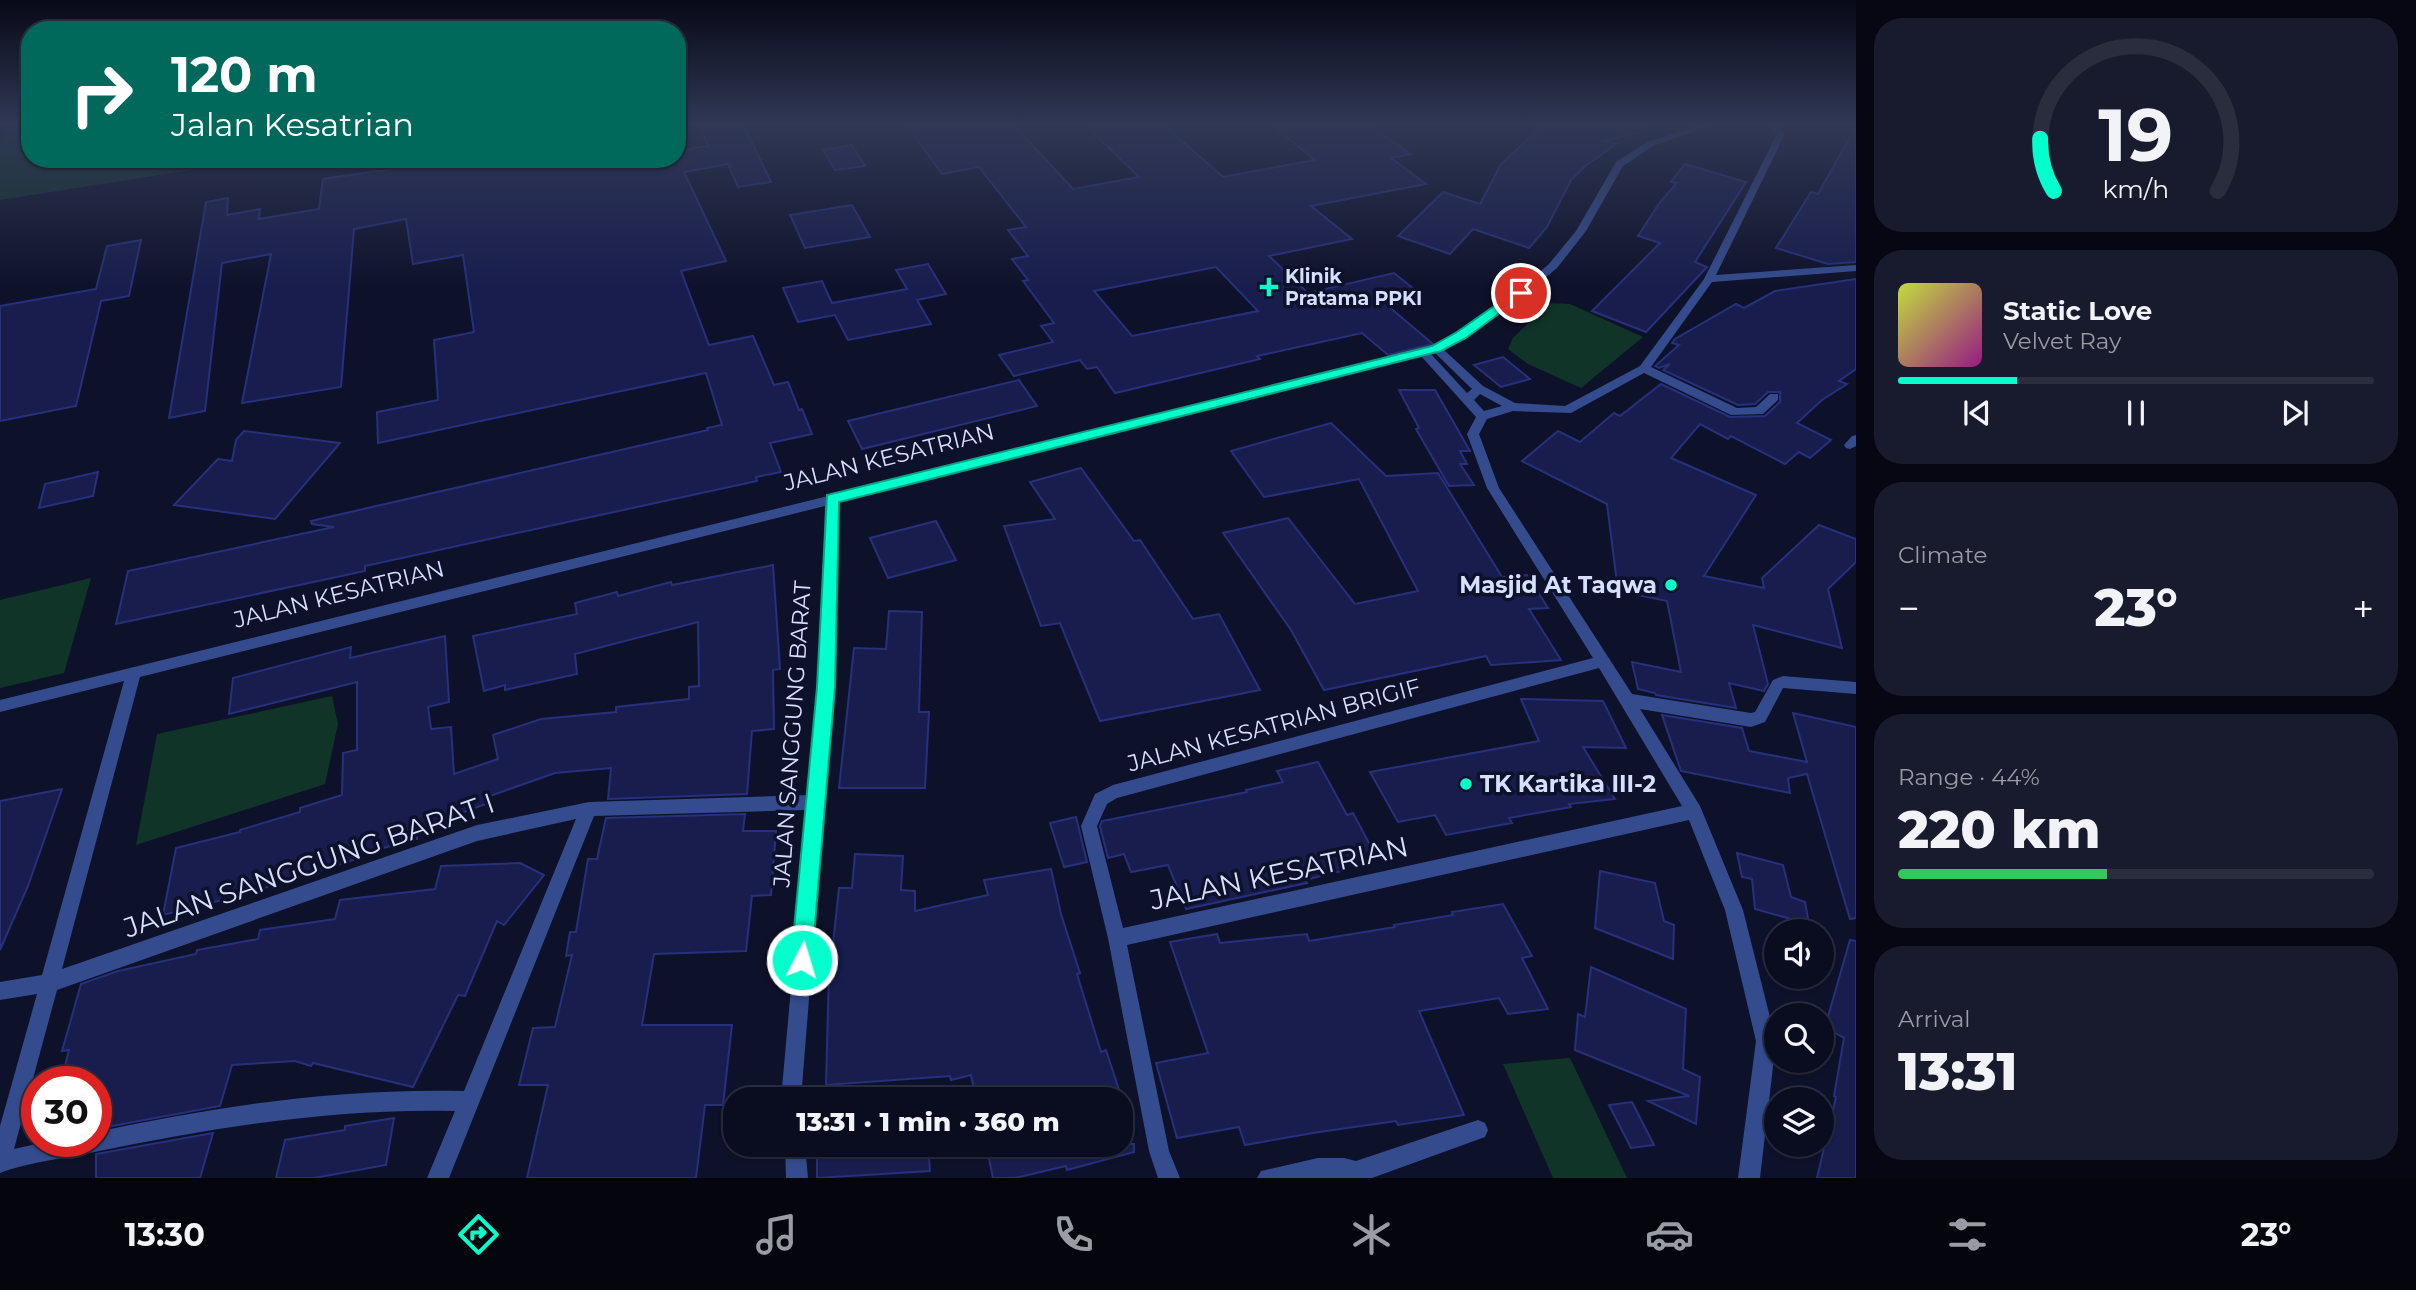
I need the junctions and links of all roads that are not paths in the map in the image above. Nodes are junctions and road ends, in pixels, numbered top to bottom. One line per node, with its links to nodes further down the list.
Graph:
1 (1610, 179): 5 (street, JALAN KESATRIAN)
2 (1759, 179): 4 (street)
3 (1856, 268): 4 (street)
4 (1709, 279): 7 (street)
5 (1437, 349): 6 (street, JALAN KESATRIAN); 8 (street)
6 (1423, 352): 10 (street); 13 (street, JALAN KESATRIAN)
7 (1644, 368): 9 (street); 11 (street)
8 (1479, 389): 10 (street); 11 (street)
9 (1774, 397)
10 (1467, 400): 12 (street)
11 (1513, 407): 12 (street)
12 (1482, 416): 14 (street)
13 (832, 498): 15 (street, JALAN KESATRIAN); 19 (street, JALAN SANGGUNG BARAT)
14 (1601, 662): 17 (street); 22 (street, JALAN KESATRIAN BRIGIF)
15 (134, 673): 18 (street, JALAN KESATRIAN); 23 (street)
16 (1856, 688): 17 (street)
17 (1627, 700): 21 (street)
18 (0, 706)
19 (815, 802): 20 (street, JALAN SANGGUNG BARAT I); 25 (street, JALAN SANGGUNG BARAT)
20 (589, 809): 23 (street, JALAN SANGGUNG BARAT I); 26 (street)
21 (1694, 811): 22 (street, JALAN KESATRIAN); 35 (street)
22 (1117, 937): 33 (street)
23 (49, 983): 24 (street, JALAN SANGGUNG BARAT I); 29 (street)
24 (0, 991)
25 (792, 1087)
26 (469, 1101): 29 (street); 31 (street)
27 (1478, 1130): 30 (street)
28 (796, 1157): 32 (street)
29 (0, 1163)
30 (1360, 1174): 34 (street)
31 (438, 1178)
32 (797, 1178)
33 (1169, 1178)
34 (1268, 1178)
35 (1749, 1178)

